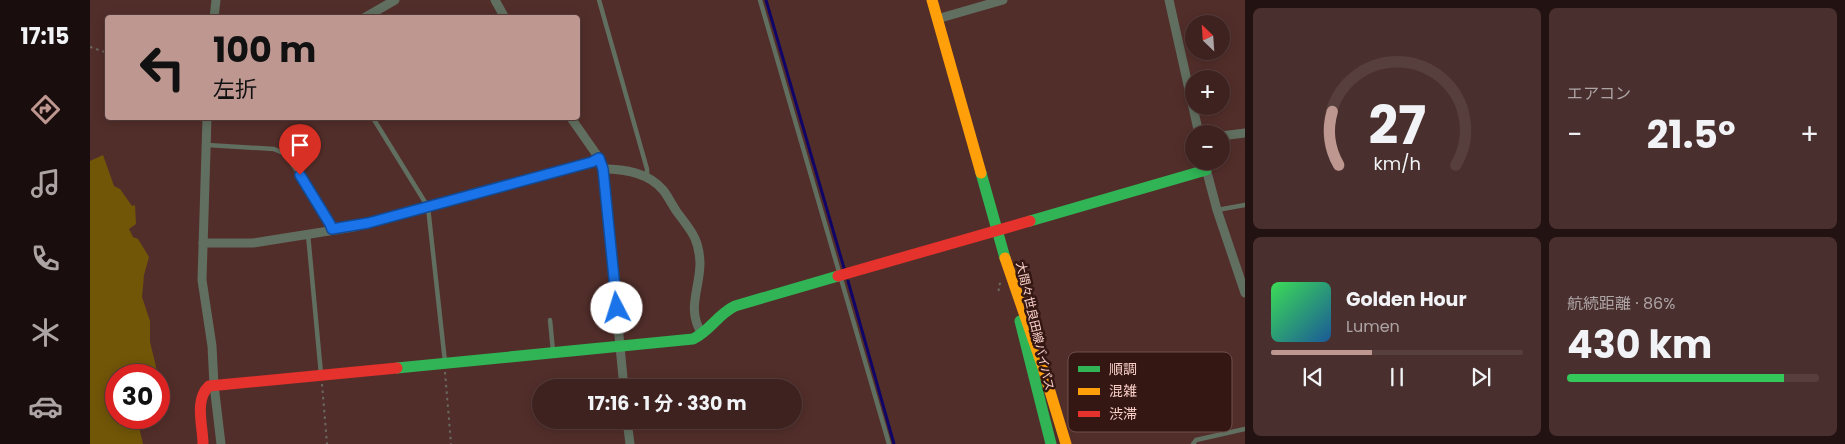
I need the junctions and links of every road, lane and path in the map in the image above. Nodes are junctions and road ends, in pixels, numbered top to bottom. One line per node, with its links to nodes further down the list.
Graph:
1 (216, 0): 9 (street)
2 (395, 0): 10 (street)
3 (495, 0): 11 (street)
4 (600, 0): 26 (lane)
5 (760, 0): 35 (lane)
6 (932, 0): 12 (street)
7 (1003, 0): 12 (street)
8 (1169, 0): 18 (street)
9 (214, 15)
10 (369, 15)
11 (503, 15)
12 (937, 19): 31 (street)
13 (90, 47): 14 (path)
14 (105, 52)
15 (207, 120): 21 (street)
16 (374, 120): 28 (lane)
17 (572, 120): 22 (street)
18 (1197, 125)
19 (1245, 133): 20 (street)
20 (1230, 135)
21 (205, 144): 30 (lane); 33 (street)
22 (599, 158): 23 (street); 28 (street)
23 (603, 169): 26 (street); 41 (street)
24 (1192, 170): 31 (street)
25 (1206, 170): 29 (street)
26 (647, 177): 40 (street)
27 (1245, 205): 29 (lane)
28 (428, 207): 30 (street); 43 (lane)
29 (1217, 210): 38 (street)
30 (332, 229): 32 (street)
31 (998, 230): 34 (street); 35 (street)
32 (308, 234): 33 (street); 44 (lane)
33 (203, 243): 46 (street)
34 (1005, 258): 57 (street, 大間々世良田線バイパス); 58 (street, 大間々世良田線バイパス)
35 (841, 276): 40 (street); 56 (lane)
36 (1004, 280): 37 (path)
37 (999, 291)
38 (1245, 293)
39 (550, 320): 42 (lane)
40 (702, 334): 41 (street)
41 (620, 346): 42 (street); 45 (street)
42 (553, 352): 43 (street)
43 (445, 363): 44 (street); 54 (path)
44 (321, 375): 46 (street); 53 (path)
45 (623, 379)
46 (214, 385): 51 (street); 52 (street)
47 (628, 429): 55 (street)
48 (1245, 429): 50 (lane)
49 (1232, 432): 59 (lane)
50 (1232, 432)
51 (203, 444)
52 (221, 444)
53 (327, 444)
54 (451, 444)
55 (630, 444)
56 (889, 444)
57 (1051, 444)
58 (1066, 444)
59 (1193, 444)

